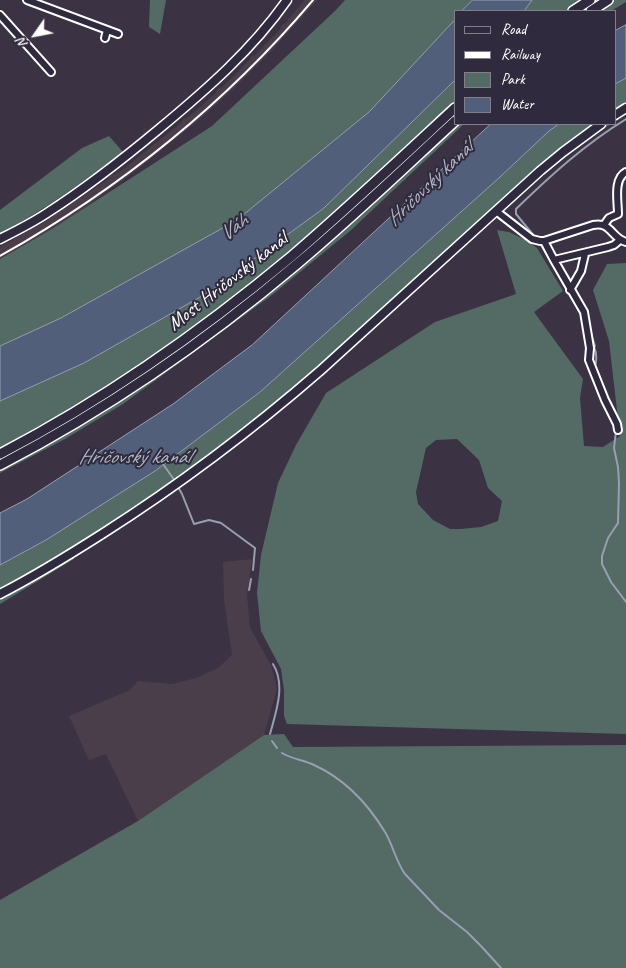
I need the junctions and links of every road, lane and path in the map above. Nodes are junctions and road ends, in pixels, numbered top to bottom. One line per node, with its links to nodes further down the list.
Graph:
1 (27, 0): 8 (street)
2 (287, 0): 18 (main road)
3 (590, 0): 5 (highway)
4 (608, 0): 6 (highway)
5 (575, 10)
6 (593, 10)
7 (0, 15): 11 (street)
8 (107, 30): 9 (street); 10 (street)
9 (118, 34)
10 (105, 38)
11 (51, 69)
12 (454, 109): 25 (highway, Most Hričovský kanál)
13 (454, 123): 26 (highway, Most Hričovský kanál)
14 (600, 125): 16 (main road)
15 (626, 172): 17 (street)
16 (496, 211): 19 (street); 27 (main road)
17 (604, 225): 19 (street); 20 (street)
18 (0, 239)
19 (544, 241): 22 (street)
20 (623, 241): 21 (street)
21 (585, 254): 22 (street); 23 (street)
22 (554, 260): 23 (street)
23 (571, 288): 24 (street)
24 (618, 430)
25 (0, 454)
26 (0, 465)
27 (0, 594)

